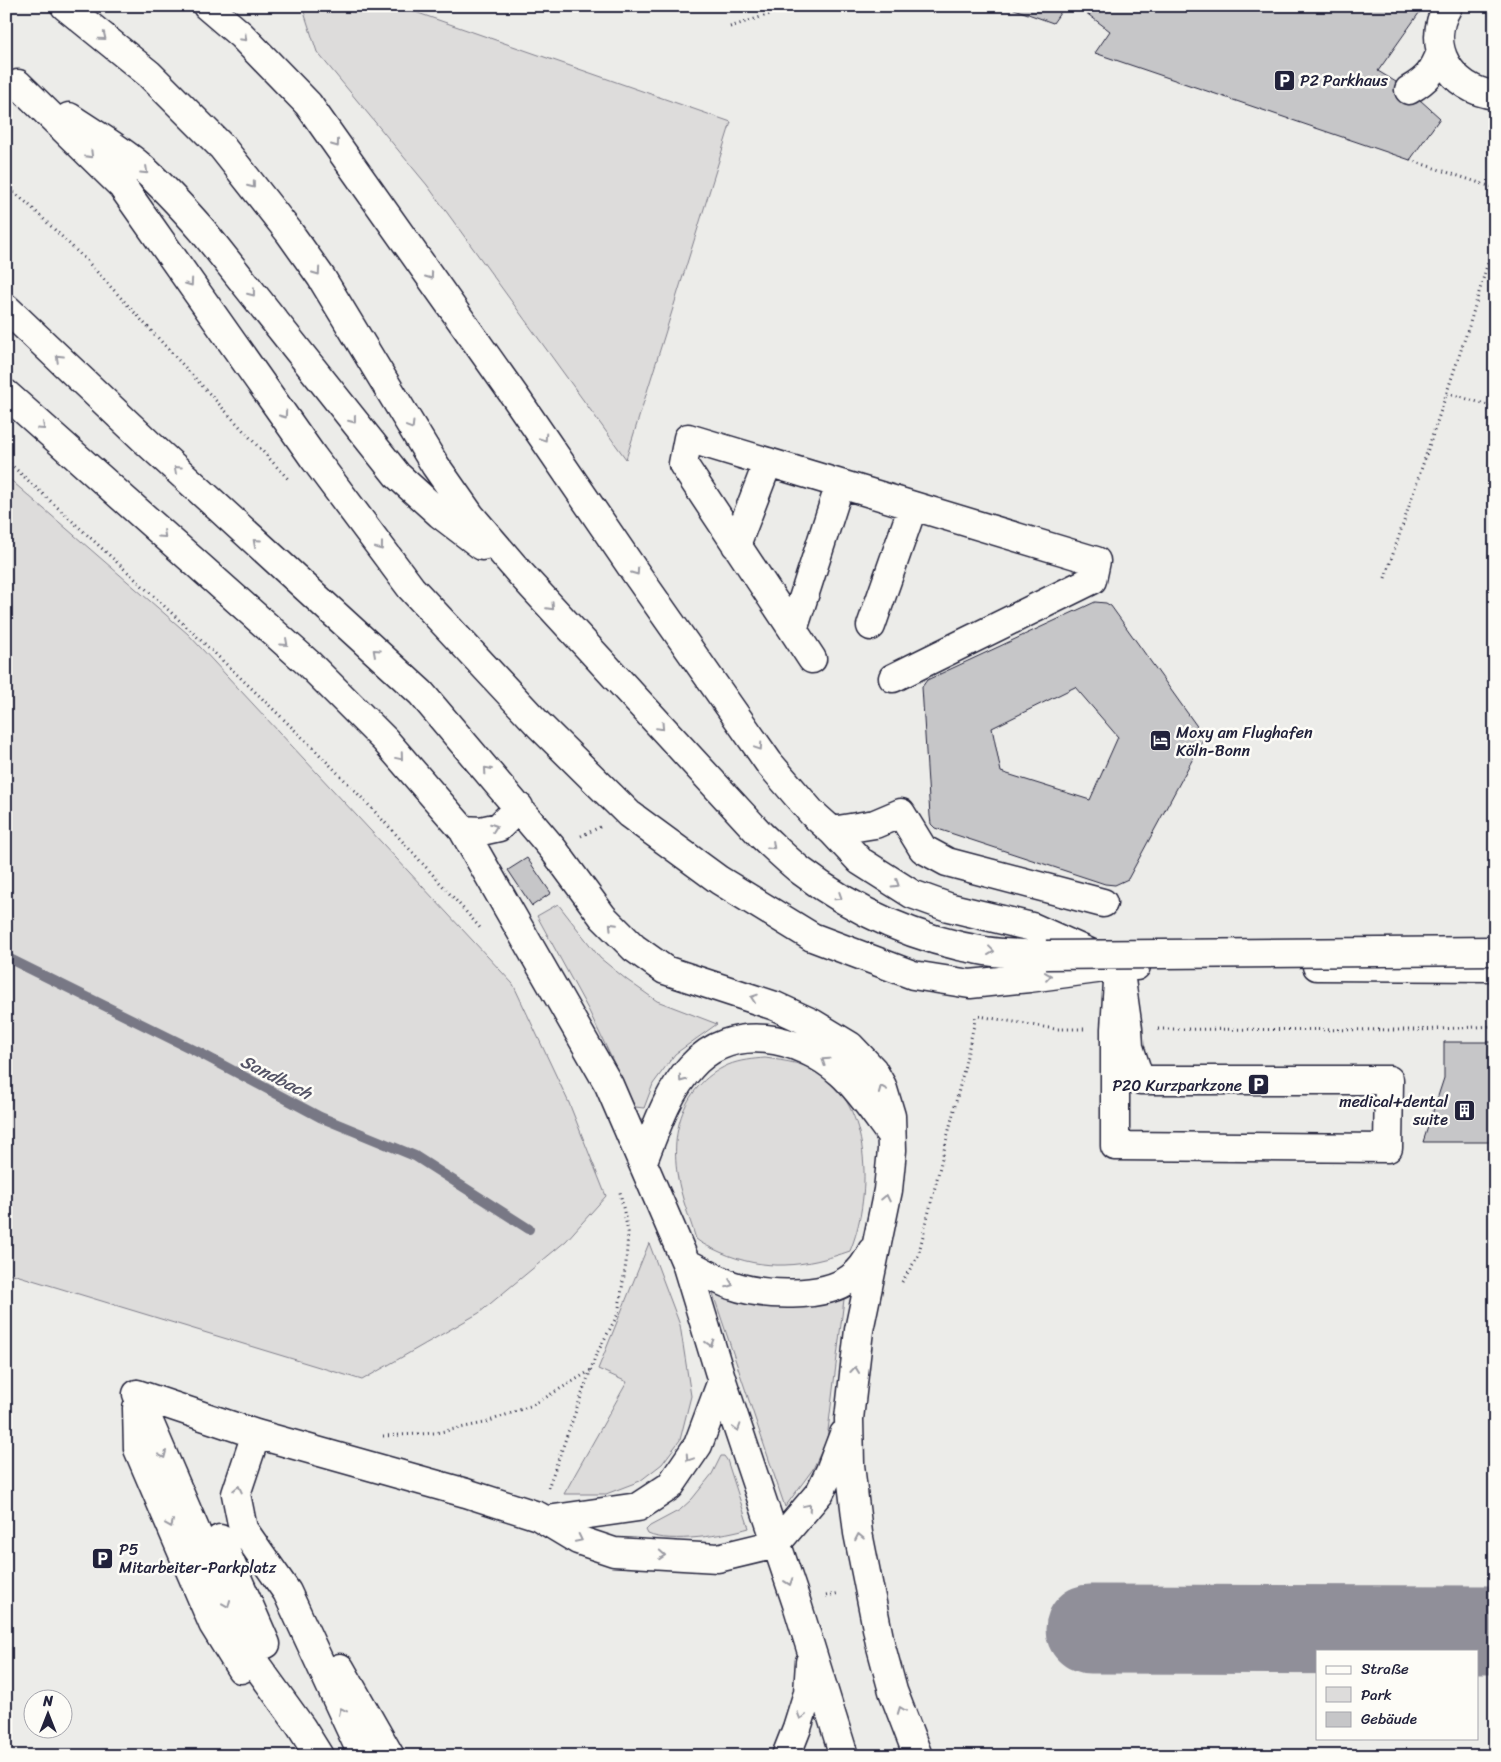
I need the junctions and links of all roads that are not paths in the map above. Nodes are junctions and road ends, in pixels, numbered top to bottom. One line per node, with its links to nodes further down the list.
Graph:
1 (65, 6): 14 (street, one-way to 14)
2 (207, 6): 21 (street, one-way to 21)
3 (1448, 6): 4 (street)
4 (1441, 52): 6 (street); 7 (street)
5 (12, 80): 14 (street, one-way to 14); 24 (street, one-way to 24)
6 (1409, 90)
7 (1495, 95)
8 (6, 308): 19 (street, one-way to 8)
9 (6, 394): 20 (street, one-way to 20)
10 (768, 462): 11 (street); 13 (street); 13 (street)
11 (840, 484): 12 (street); 16 (street)
12 (913, 506): 15 (street); 18 (street)
13 (736, 544): 16 (street)
14 (518, 571): 23 (street, one-way to 23, bridge)
15 (871, 626)
16 (793, 630): 17 (street)
17 (812, 659)
18 (893, 678)
19 (519, 807): 20 (street, one-way to 19); 26 (street, one-way to 19)
20 (463, 830): 27 (street)
21 (832, 831): 22 (street); 24 (street, one-way to 24)
22 (1103, 903)
23 (1495, 951)
24 (1119, 966): 24 (street); 25 (street)
25 (1495, 967)
26 (892, 1136): 27 (street, one-way to 27); 28 (street, one-way to 26)
27 (643, 1161): 29 (street)
28 (876, 1245): 29 (street, one-way to 28); 31 (street, one-way to 28)
29 (686, 1263): 30 (street, one-way to 30)
30 (722, 1381): 33 (street, one-way to 33); 35 (street, one-way to 35)
31 (849, 1418): 35 (street, one-way to 31); 42 (street, one-way to 31)
32 (256, 1434): 33 (street); 34 (street, one-way to 32); 37 (street, one-way to 37)
33 (542, 1518): 35 (street, one-way to 35)
34 (243, 1529): 38 (street, one-way to 34); 39 (street)
35 (776, 1544): 36 (street, one-way to 36)
36 (811, 1651): 40 (street, one-way to 40); 41 (street)
37 (319, 1756)
38 (363, 1756)
39 (390, 1756)
40 (786, 1756)
41 (844, 1756)
42 (918, 1756)

